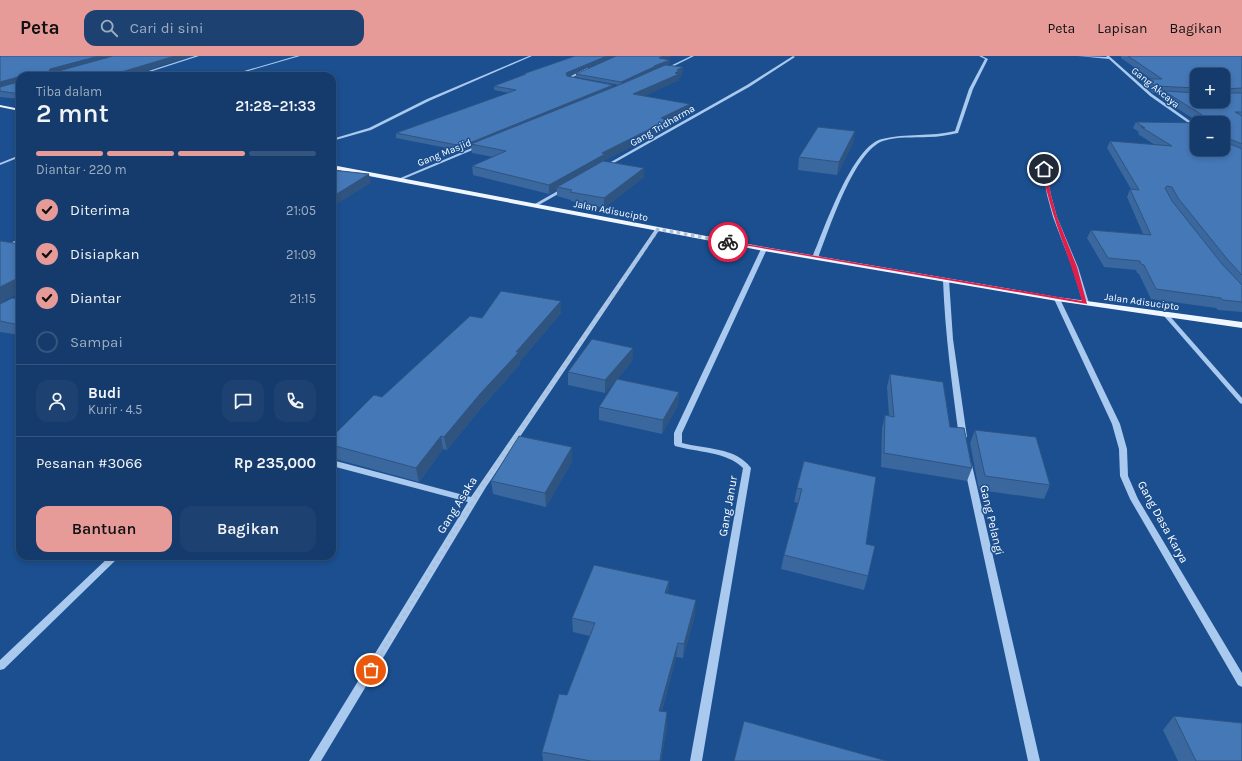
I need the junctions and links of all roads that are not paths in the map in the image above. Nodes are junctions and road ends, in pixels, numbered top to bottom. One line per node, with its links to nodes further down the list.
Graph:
1 (198, 56): 10 (street)
2 (299, 56): 11 (street)
3 (531, 56): 19 (street)
4 (692, 56): 12 (street)
5 (980, 56): 33 (street)
6 (1079, 56): 8 (street)
7 (794, 57): 25 (street, Gang Tridharma)
8 (1108, 57): 14 (street, Gang Akcaya)
9 (591, 68): 13 (street)
10 (147, 72)
11 (242, 72)
12 (659, 72)
13 (578, 80)
14 (1151, 95): 15 (street); 18 (street, Gang Akcaya)
15 (1158, 95)
16 (0, 106): 17 (main road)
17 (16, 109)
18 (1190, 123)
19 (336, 139)
20 (481, 146): 26 (street, Gang Masjid)
21 (16, 158): 23 (street)
22 (1042, 159): 36 (street)
23 (0, 164)
24 (336, 168): 26 (main road, Jalan Adisucipto)
25 (601, 169)
26 (400, 179): 28 (main road, Jalan Adisucipto)
27 (568, 187): 28 (street)
28 (535, 205): 29 (main road, Jalan Adisucipto)
29 (658, 229): 32 (main road, Jalan Adisucipto); 41 (street, Gang Asaka)
30 (16, 242): 31 (street)
31 (0, 249)
32 (764, 249): 33 (main road, Jalan Adisucipto); 46 (street, Gang Janur)
33 (815, 258): 34 (main road, Jalan Adisucipto)
34 (946, 280): 35 (main road, Jalan Adisucipto); 47 (street, Gang Pelangi)
35 (1057, 299): 36 (main road, Jalan Adisucipto); 44 (street, Gang Dasa Karya)
36 (1086, 303): 37 (main road, Jalan Adisucipto)
37 (1166, 315): 38 (main road, Jalan Adisucipto); 39 (street)
38 (1242, 325)
39 (1242, 402)
40 (336, 464): 41 (street)
41 (474, 501): 45 (street, Gang Asaka)
42 (112, 560): 43 (street)
43 (0, 666)
44 (1242, 682)
45 (315, 761)
46 (696, 761)
47 (1034, 761)

